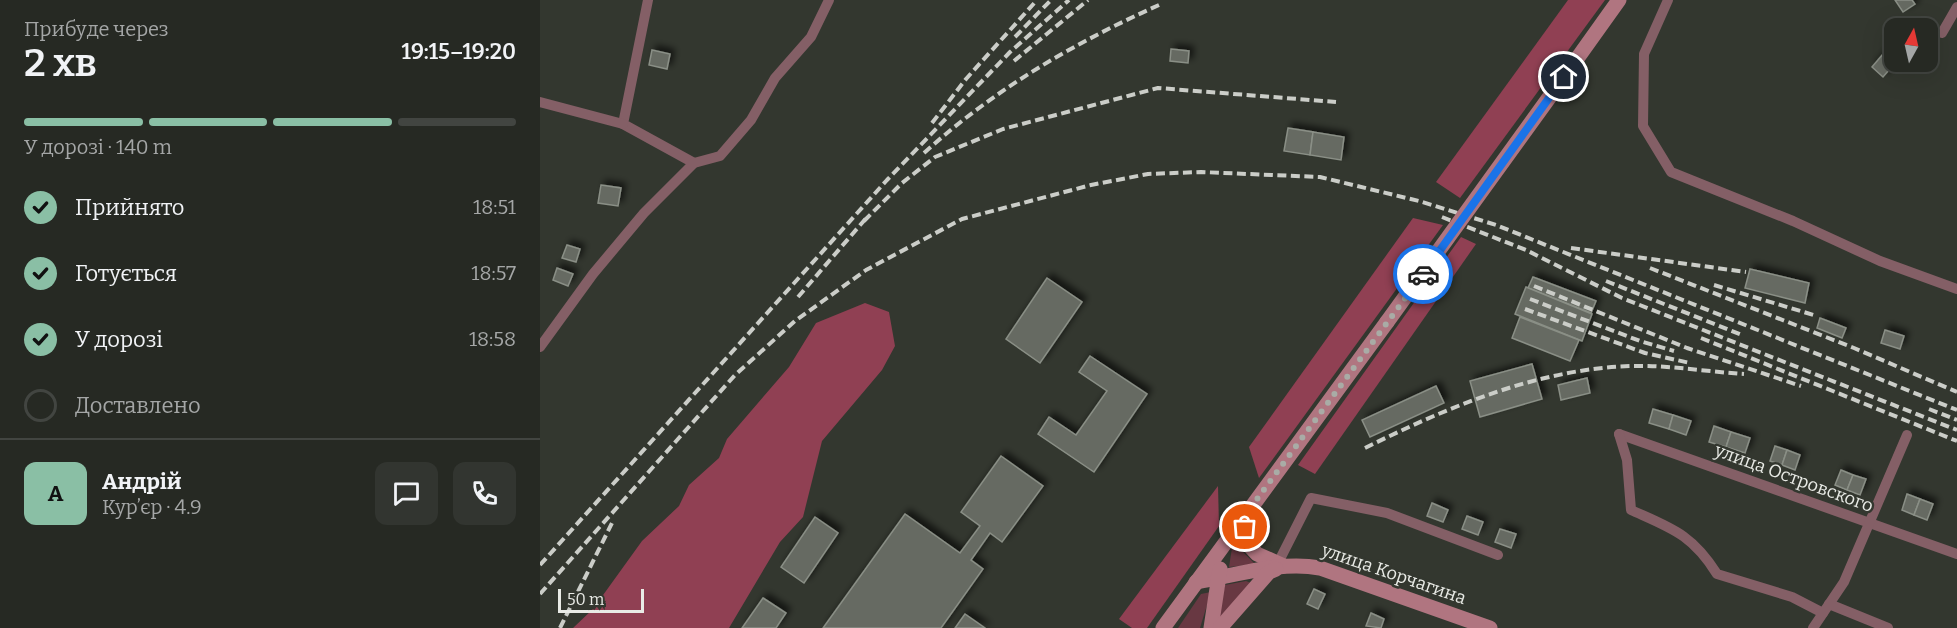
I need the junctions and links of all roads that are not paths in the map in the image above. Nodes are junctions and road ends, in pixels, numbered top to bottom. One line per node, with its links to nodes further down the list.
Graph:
1 (648, 0): 8 (street)
2 (829, 0): 9 (street)
3 (1619, 0): 13 (main road, bridge)
4 (1668, 0): 10 (street)
5 (1957, 7): 6 (street)
6 (1942, 33)
7 (540, 102): 8 (street)
8 (623, 124): 9 (street)
9 (694, 163): 11 (street)
10 (1957, 289)
11 (540, 346)
12 (1907, 435): 14 (street)
13 (1246, 514): 15 (main road); 18 (main road)
14 (1870, 524): 16 (street, улица Островского); 21 (street); 21 (street, улица Островского)
15 (1224, 544): 19 (main road); 20 (main road)
16 (1957, 554)
17 (1498, 555): 18 (street)
18 (1281, 565): 19 (main road); 24 (main road); 25 (main road, улица Корчагина)
19 (1219, 578): 20 (main road); 23 (main road)
20 (1196, 582): 22 (main road)
21 (1826, 609): 26 (street); 27 (street)
22 (1163, 628)
23 (1211, 628)
24 (1220, 628)
25 (1490, 628)
26 (1812, 628)
27 (1888, 628)

